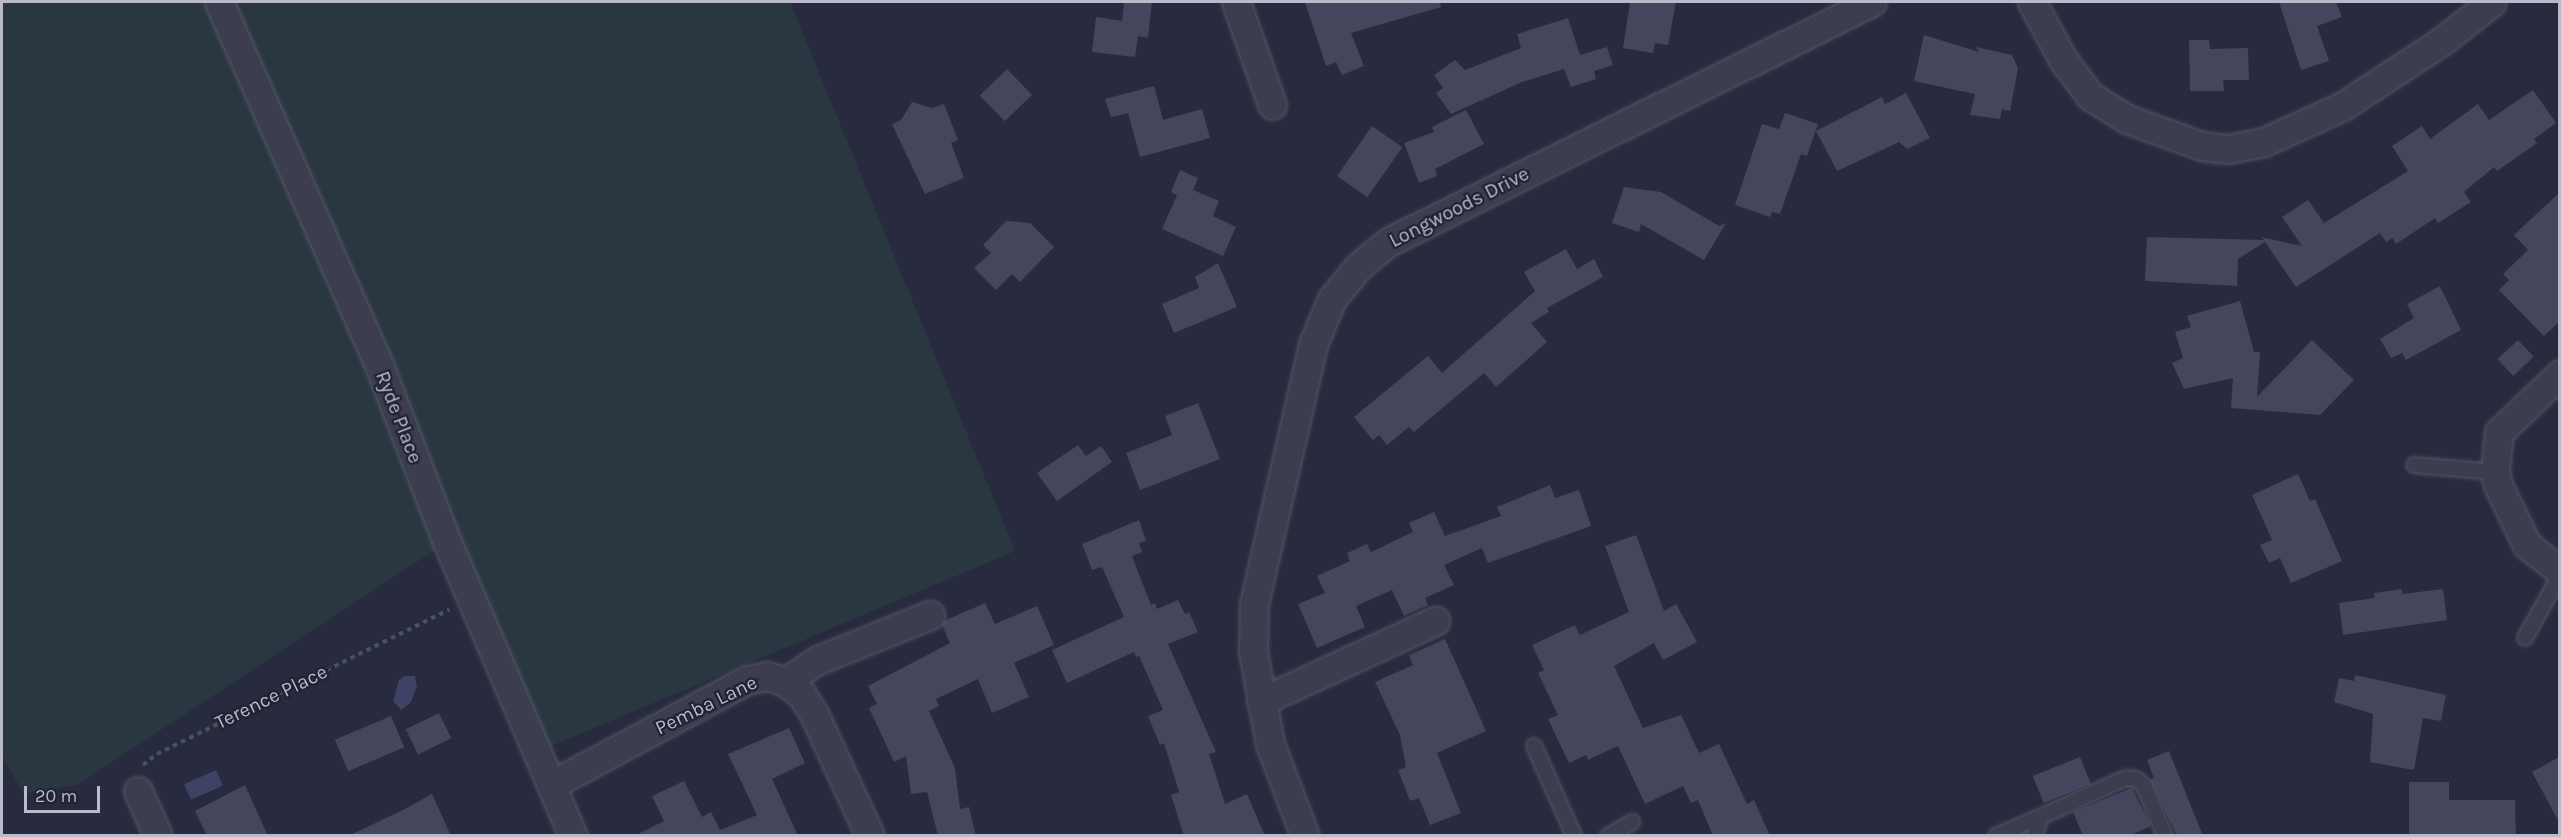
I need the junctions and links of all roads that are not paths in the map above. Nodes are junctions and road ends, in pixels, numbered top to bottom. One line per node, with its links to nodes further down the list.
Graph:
1 (219, 2): 17 (street, Ryde Place)
2 (1236, 2): 6 (street)
3 (1872, 2): 15 (street, Longwoods Drive)
4 (2032, 2): 5 (street)
5 (2492, 2)
6 (1272, 105)
7 (2559, 374): 9 (street)
8 (2414, 465): 9 (lane)
9 (2495, 472): 10 (street)
10 (2559, 573): 13 (lane)
11 (930, 615): 14 (street, Pemba Lane)
12 (1435, 621): 15 (street)
13 (2525, 638)
14 (785, 682): 17 (street, Pemba Lane); 23 (street)
15 (1261, 701): 24 (street, Longwoods Drive)
16 (1534, 746): 25 (lane)
17 (551, 785): 22 (street, Ryde Place)
18 (138, 791): 21 (street)
19 (2040, 817): 27 (lane); 28 (lane); 29 (lane)
20 (1632, 822): 26 (lane)
21 (158, 836)
22 (573, 836)
23 (870, 836)
24 (1305, 836)
25 (1574, 836)
26 (1608, 836)
27 (1996, 836)
28 (2035, 836)
29 (2165, 836)

